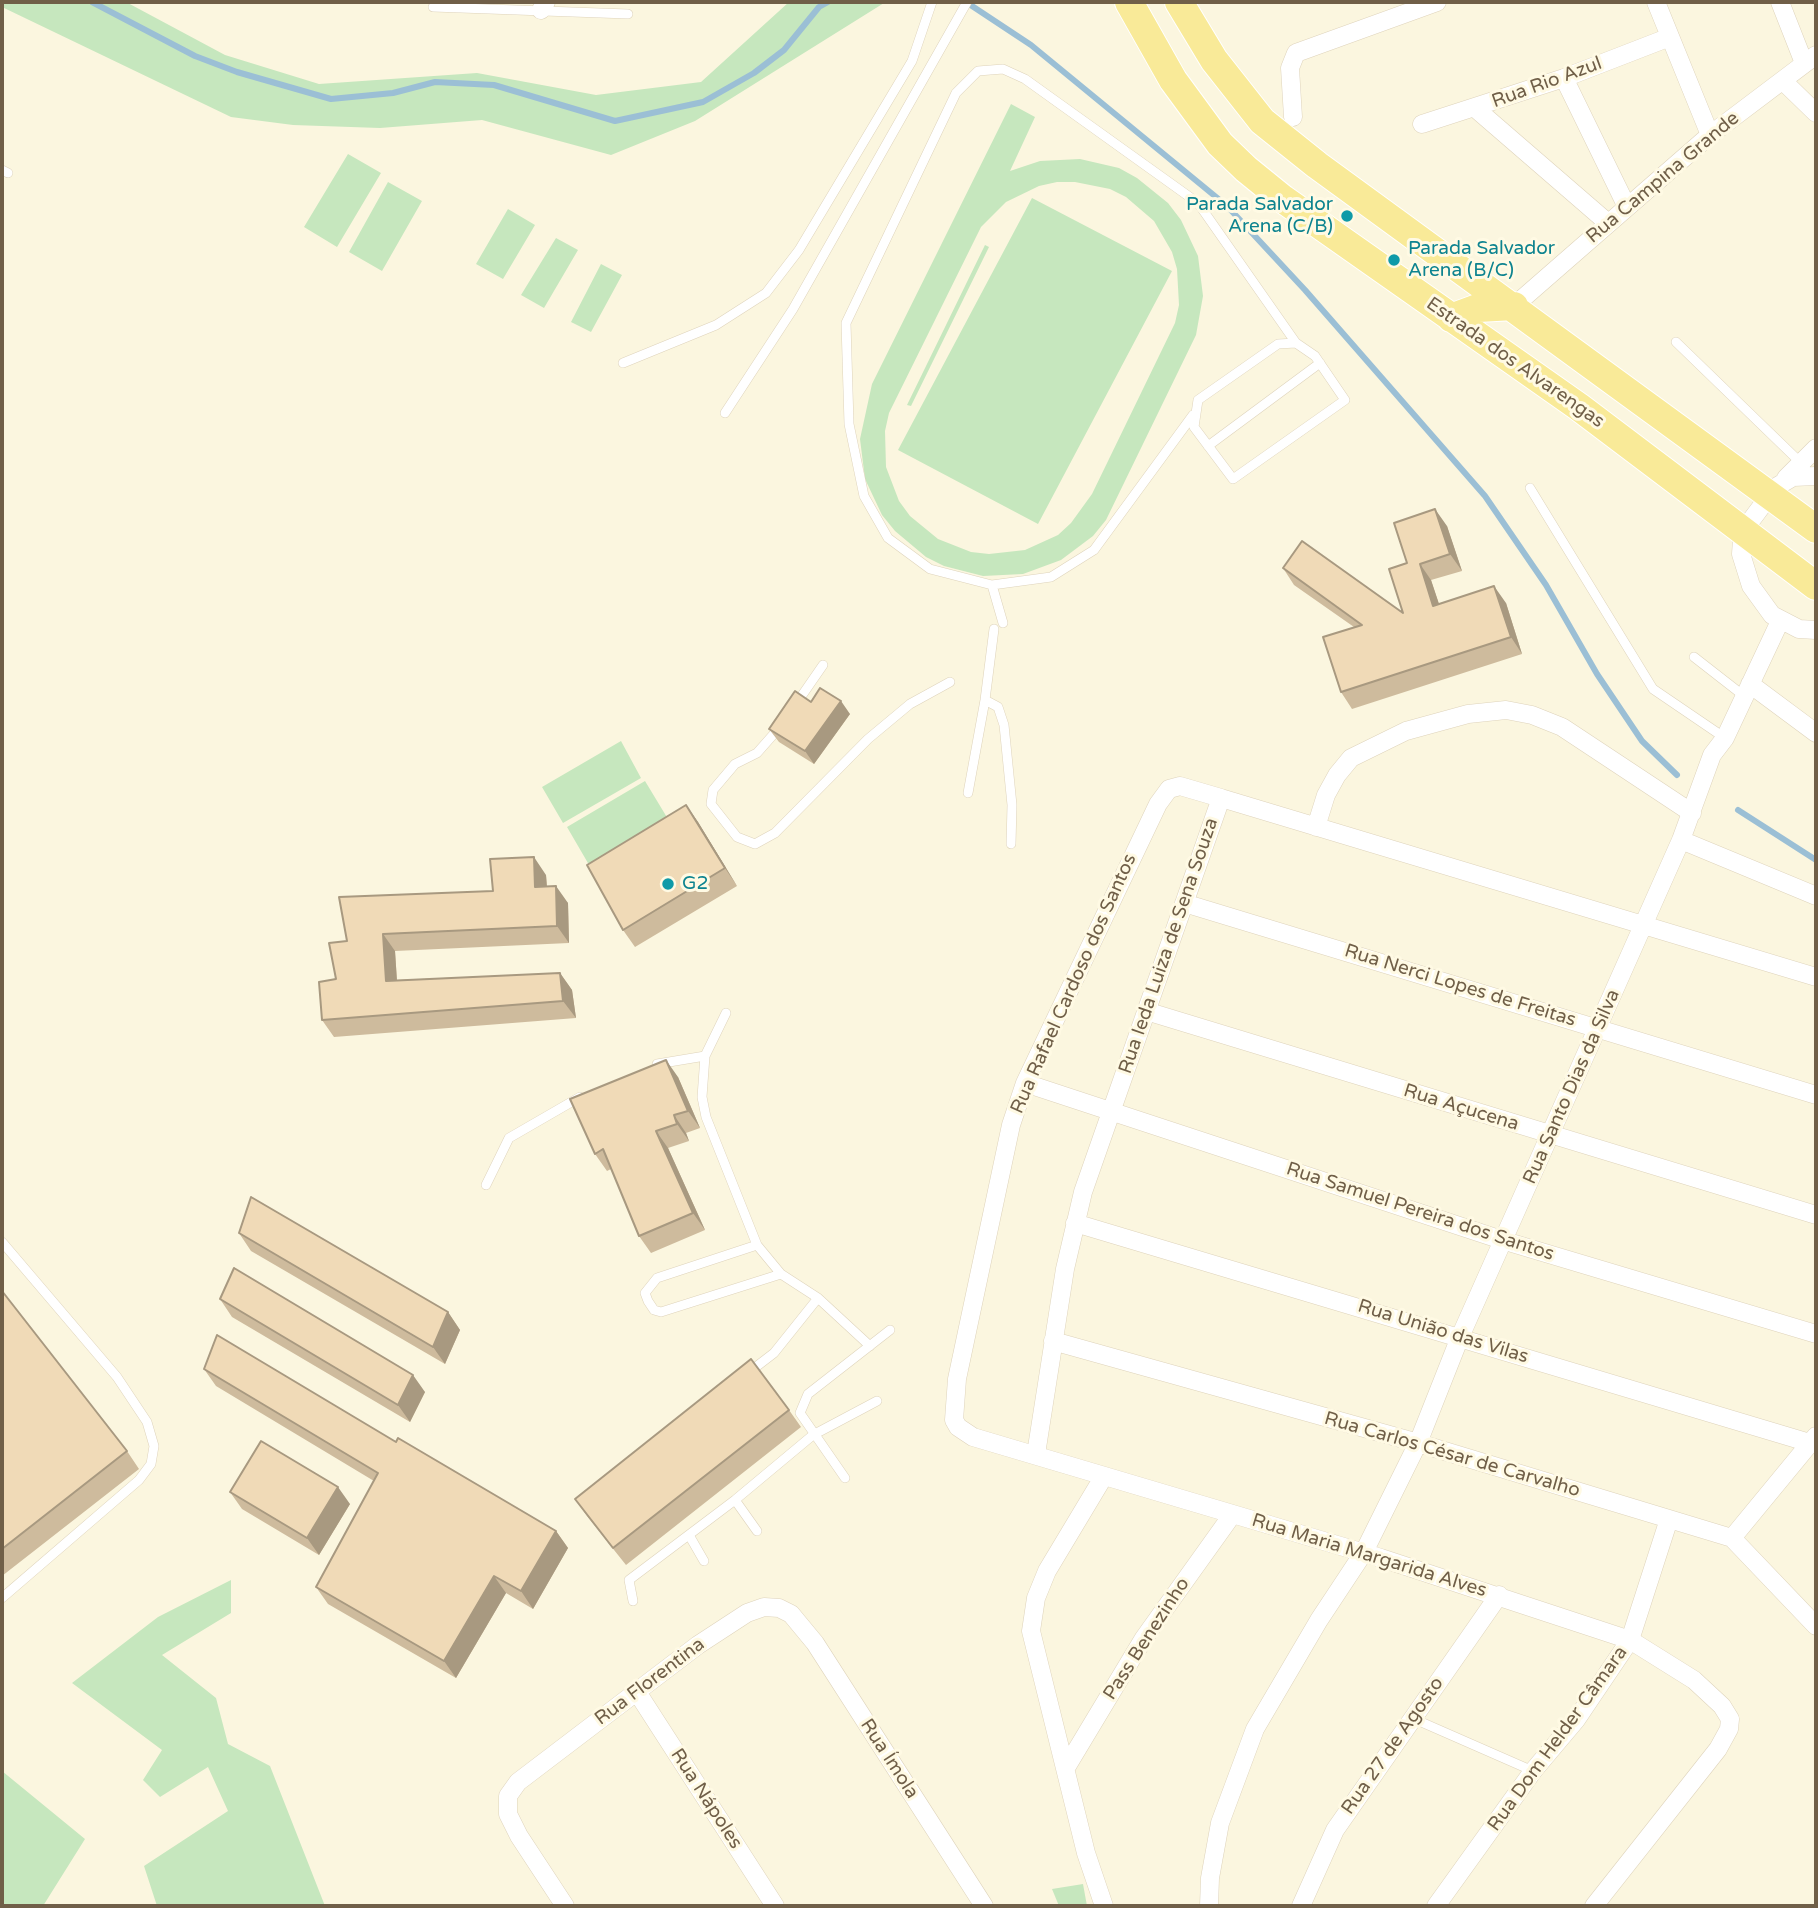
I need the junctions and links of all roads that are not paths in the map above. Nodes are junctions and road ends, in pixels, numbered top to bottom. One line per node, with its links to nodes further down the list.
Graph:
1 (967, 2): 28 (lane)
2 (1129, 2): 23 (main road, Estrada dos Alvarengas)
3 (1179, 2): 22 (main road)
4 (1437, 2): 17 (street)
5 (1656, 2): 11 (street)
6 (1780, 2): 12 (street)
7 (931, 5): 26 (lane)
8 (543, 6): 9 (lane); 10 (lane)
9 (433, 7)
10 (628, 14)
11 (1670, 37): 13 (street, Rua Rio Azul); 19 (street)
12 (1810, 59): 14 (street, Rua Campina Grande)
13 (1564, 78): 15 (street, Rua Rio Azul); 20 (street)
14 (1783, 81): 16 (street); 19 (street, Rua Campina Grande)
15 (1475, 108): 18 (street, Rua Rio Azul); 21 (street)
16 (1816, 113)
17 (1293, 117)
18 (1422, 124)
19 (1710, 135): 20 (street, Rua Campina Grande)
20 (1627, 207): 21 (street, Rua Campina Grande)
21 (1608, 223): 22 (street, Rua Campina Grande)
22 (1514, 306): 23 (main road); 35 (main road)
23 (1451, 318): 37 (main road, Estrada dos Alvarengas)
24 (1676, 342): 32 (lane)
25 (1296, 343): 27 (lane); 29 (lane); 38 (lane)
26 (623, 363)
27 (1320, 363): 30 (lane); 30 (lane)
28 (725, 412)
29 (1193, 415): 30 (lane); 38 (lane)
30 (1208, 446)
31 (1816, 448): 32 (street)
32 (1801, 463): 35 (street)
33 (1816, 476): 35 (street)
34 (1531, 488): 50 (lane)
35 (1776, 488): 36 (main road); 37 (street)
36 (1816, 528)
37 (1745, 533): 39 (main road, Estrada dos Alvarengas); 40 (street)
38 (992, 585): 41 (lane)
39 (1816, 586)
40 (1780, 621): 43 (street); 47 (street, Rua Santo Dias da Silva)
41 (1003, 623)
42 (994, 629): 48 (lane)
43 (1816, 630)
44 (1695, 657): 47 (lane)
45 (823, 665): 46 (lane)
46 (950, 682)
47 (1747, 690): 49 (street); 50 (street, Rua Santo Dias da Silva)
48 (985, 700): 51 (lane); 56 (lane)
49 (1816, 733)
50 (1725, 738): 53 (street, Rua Santo Dias da Silva)
51 (968, 793)
52 (1221, 798): 54 (street, Rua Ieda Luiza de Sena Souza); 58 (street, Rua Ieda Luiza de Sena Souza); 66 (street, Rua Rafael Cardoso dos Santos)
53 (1693, 805): 54 (street); 55 (street, Rua Santo Dias da Silva)
54 (1316, 827): 59 (street, Rua Ieda Luiza de Sena Souza)
55 (1681, 840): 57 (street); 59 (street, Rua Santo Dias da Silva)
56 (1011, 844)
57 (1816, 896)
58 (1184, 903): 61 (street, Rua Ieda Luiza de Sena Souza); 63 (street, Rua Nerci Lopes de Freitas)
59 (1643, 924): 60 (street, Rua Ieda Luiza de Sena Souza); 63 (street, Rua Santo Dias da Silva)
60 (1816, 977)
61 (1146, 1011): 69 (street, Rua Ieda Luiza de Sena Souza); 70 (street, Rua Açucena)
62 (726, 1013): 64 (lane)
63 (1598, 1027): 68 (street, Rua Nerci Lopes de Freitas); 70 (street, Rua Santo Dias da Silva)
64 (705, 1056): 65 (lane); 76 (lane)
65 (645, 1069)
66 (1026, 1083): 69 (street, Rua Samuel Pereira dos Santos); 87 (street, Rua Rafael Cardoso dos Santos)
67 (590, 1093): 71 (lane)
68 (1816, 1095)
69 (1111, 1110): 73 (street, Rua Ieda Luiza de Sena Souza); 74 (street, Rua Samuel Pereira dos Santos)
70 (1551, 1135): 72 (street, Rua Açucena); 74 (street, Rua Santo Dias da Silva)
71 (486, 1185)
72 (1816, 1215)
73 (1075, 1223): 81 (street, Rua União das Vilas); 82 (street, Rua Ieda Luiza de Sena Souza)
74 (1505, 1241): 80 (street, Rua Samuel Pereira dos Santos); 81 (street, Rua Santo Dias da Silva)
75 (2, 1242): 102 (lane)
76 (757, 1245): 77 (lane); 77 (lane)
77 (781, 1275): 78 (lane)
78 (818, 1298): 83 (lane); 84 (lane)
79 (890, 1330): 83 (lane)
80 (1816, 1334)
81 (1460, 1337): 88 (street, Rua União das Vilas); 89 (street, Rua Santo Dias da Silva)
82 (1053, 1341): 89 (street, Rua Carlos César de Carvalho); 90 (street, Rua Ieda Luiza de Sena Souza)
83 (870, 1346): 86 (lane)
84 (743, 1377)
85 (877, 1401): 86 (lane)
86 (813, 1435): 92 (lane); 93 (lane)
87 (973, 1437): 90 (street, Rua Maria Margarida Alves)
88 (1813, 1439): 98 (street)
89 (1418, 1443): 95 (street, Rua Carlos César de Carvalho); 99 (street, Rua Santo Dias da Silva)
90 (1036, 1454): 91 (street, Rua Maria Margarida Alves)
91 (1104, 1476): 94 (street, Rua Maria Margarida Alves); 109 (street)
92 (845, 1478)
93 (735, 1500): 96 (lane); 97 (lane)
94 (1231, 1515): 99 (street, Rua Maria Margarida Alves); 109 (street, Pass Benezinho)
95 (1669, 1520): 98 (street, Rua Carlos César de Carvalho); 106 (street, Rua Dom Helder Câmara)
96 (757, 1531)
97 (689, 1535): 100 (lane); 103 (lane)
98 (1732, 1538): 105 (street)
99 (1363, 1552): 101 (street, Rua Maria Margarida Alves); 115 (street, Rua Santo Dias da Silva)
100 (704, 1561)
101 (1499, 1595): 106 (street, Rua Maria Margarida Alves); 108 (street, Rua 27 de Agosto)
102 (2, 1598)
103 (633, 1601)
104 (791, 1614): 107 (street, Rua Florentina); 113 (street, Rua Ímola)
105 (1816, 1626)
106 (1630, 1640): 110 (street, Rua Dom Helder Câmara); 118 (street, Rua Maria Margarida Alves)
107 (637, 1692): 111 (street, Rua Florentina); 112 (street, Rua Nápoles)
108 (1412, 1718): 110 (lane); 116 (street, Rua 27 de Agosto)
109 (1067, 1766): 114 (street)
110 (1533, 1772): 117 (street, Rua Dom Helder Câmara)
111 (565, 1906)
112 (775, 1906)
113 (984, 1906)
114 (1104, 1906)
115 (1209, 1906)
116 (1301, 1906)
117 (1436, 1906)
118 (1594, 1906)

